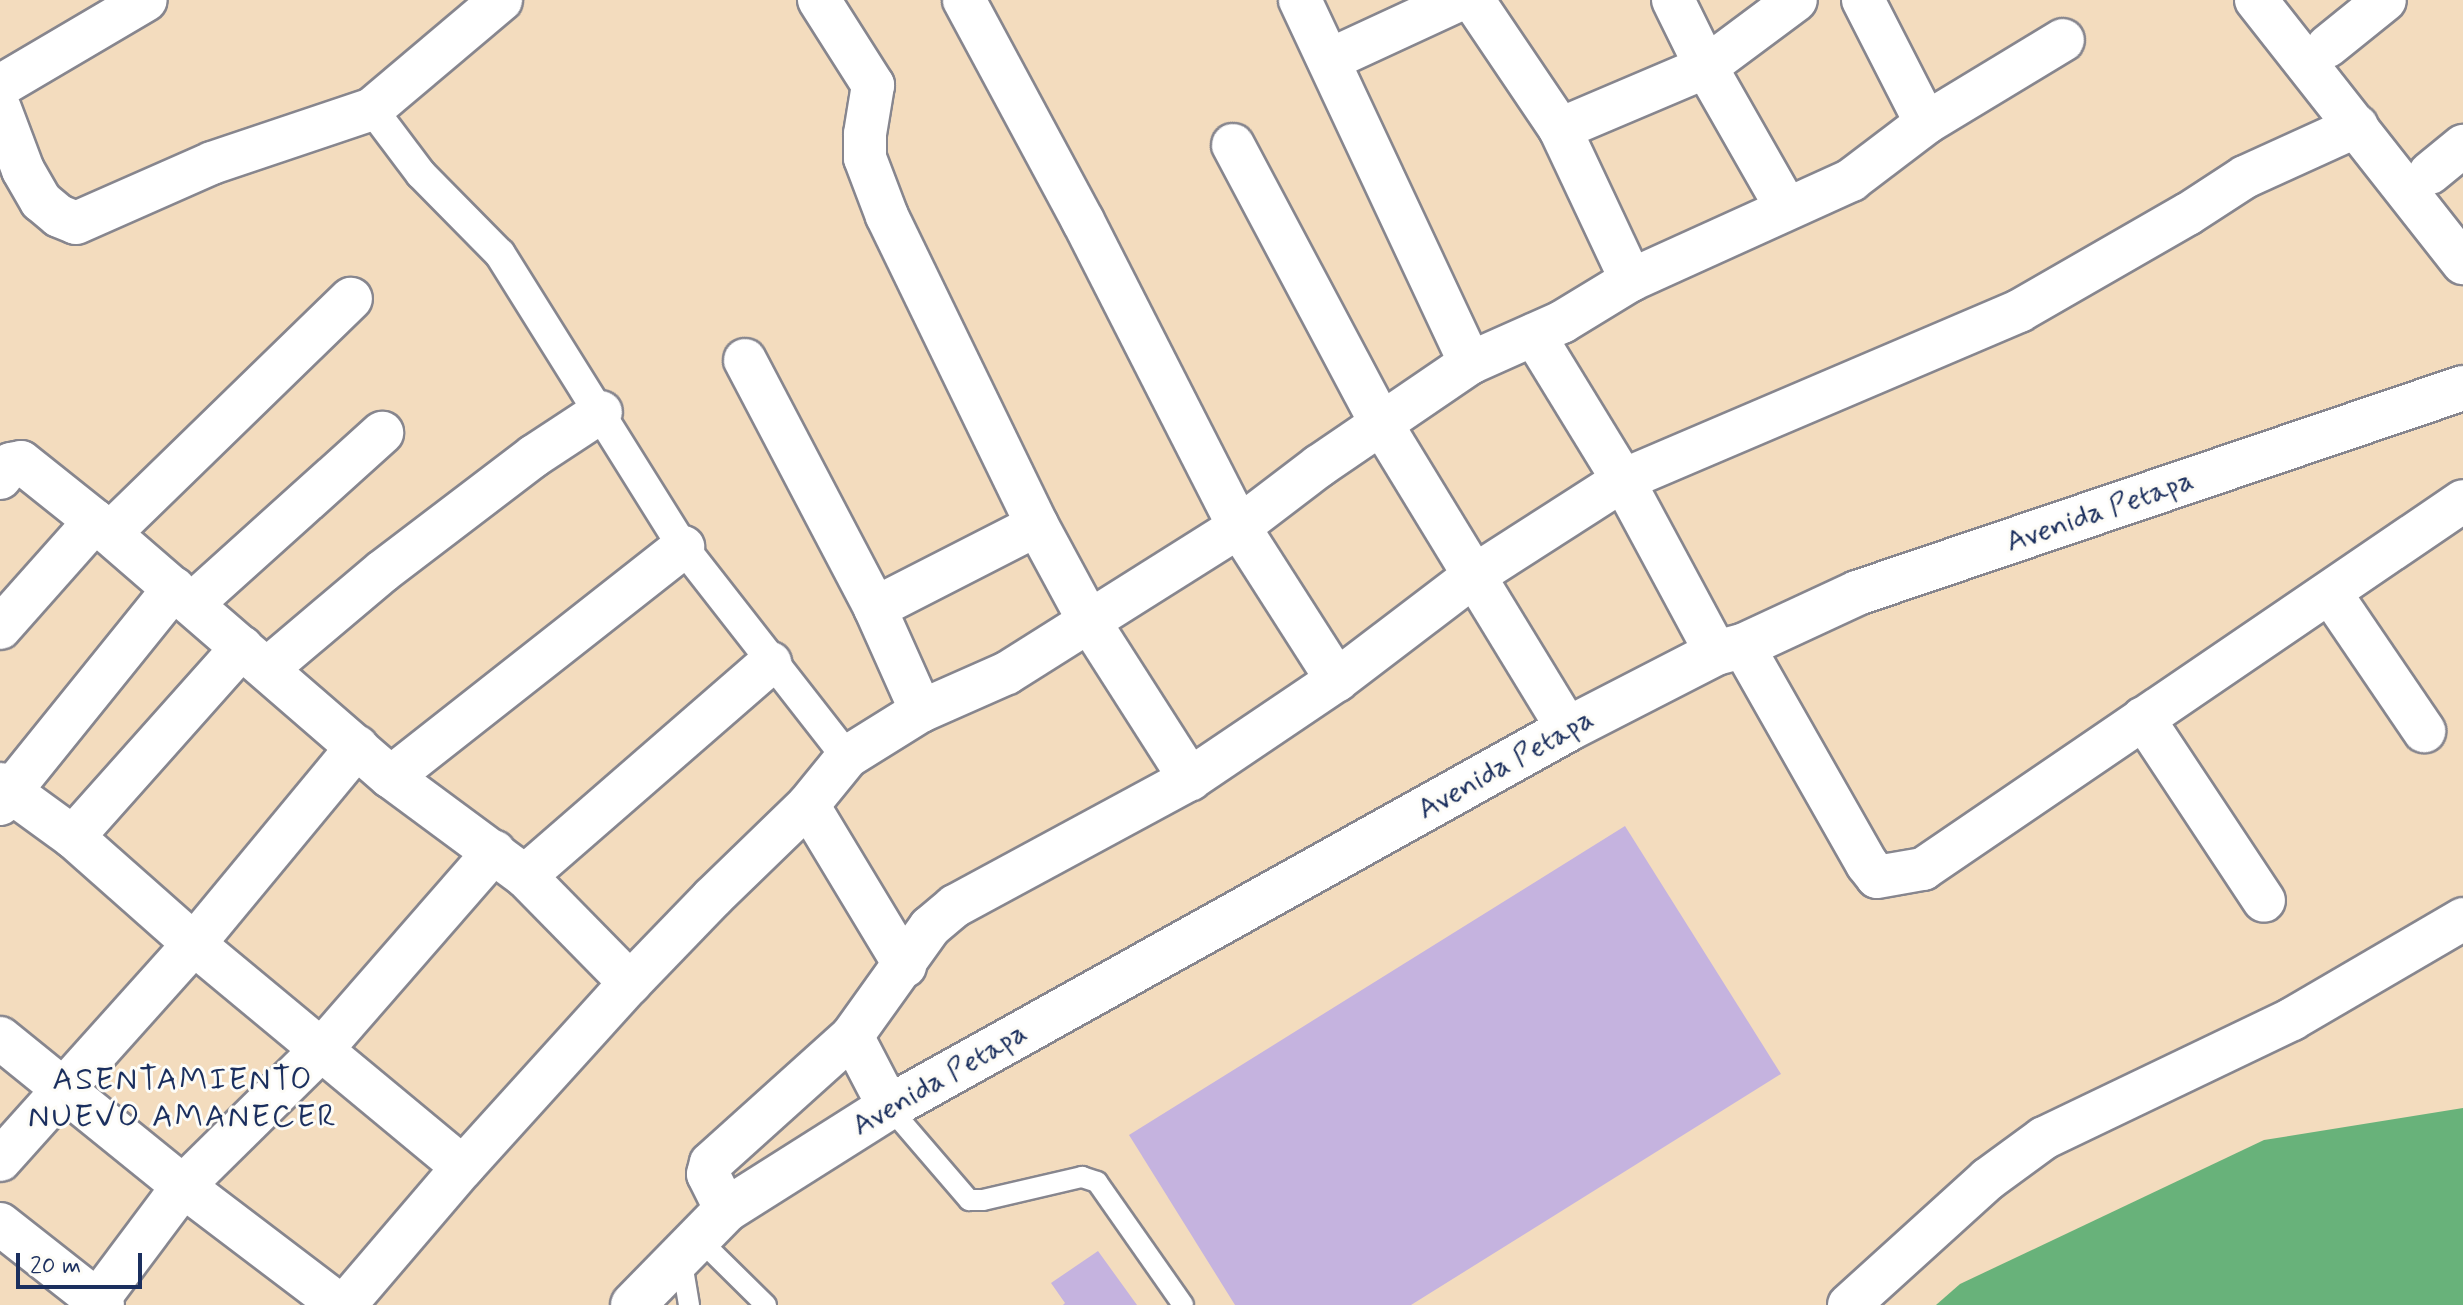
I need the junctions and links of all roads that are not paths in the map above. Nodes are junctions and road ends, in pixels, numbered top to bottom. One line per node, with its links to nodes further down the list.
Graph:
1 (146, 0): 17 (street)
2 (501, 0): 19 (street)
3 (819, 0): 40 (street)
4 (964, 0): 42 (street)
5 (1300, 0): 15 (street)
6 (1459, 0): 15 (street)
7 (1473, 0): 22 (street)
8 (1673, 0): 16 (street)
9 (1796, 0): 16 (street)
10 (1863, 0): 20 (street)
11 (2256, 0): 21 (street)
12 (2385, 0): 14 (street)
13 (2063, 40): 20 (street)
14 (2328, 46)
15 (1329, 60): 32 (street)
16 (1706, 67): 22 (street); 26 (street)
17 (0, 86)
18 (0, 109): 19 (street)
19 (372, 109): 34 (street)
20 (1926, 123): 26 (street)
21 (2357, 126): 27 (street); 38 (street)
22 (1560, 129): 28 (street)
23 (1233, 145): 35 (street)
24 (2463, 146): 25 (street)
25 (2430, 173)
26 (1787, 209): 28 (street)
27 (2463, 263)
28 (1631, 280): 30 (street)
29 (351, 299): 41 (street)
30 (1534, 335): 32 (street); 38 (street)
31 (745, 360): 47 (street)
32 (1470, 363): 35 (street)
33 (2463, 388): 50 (main road, Avenida Petapa)
34 (601, 412): 43 (street); 51 (street)
35 (1381, 423): 42 (street); 44 (street)
36 (382, 433): 46 (street)
37 (0, 476): 41 (street)
38 (1623, 480): 44 (street); 50 (street)
39 (2463, 501): 45 (street)
40 (1037, 525): 47 (street); 48 (street)
41 (103, 527): 46 (street); 49 (street)
42 (1239, 527): 48 (street); 53 (street)
43 (683, 547): 52 (street); 60 (street)
44 (1475, 575): 53 (street); 56 (street)
45 (2331, 594): 55 (street); 57 (street)
46 (183, 596): 51 (street); 62 (street)
47 (875, 608): 54 (street)
48 (1089, 621): 54 (street); 61 (street)
49 (0, 628)
50 (1730, 649): 55 (street); 56 (main road, Avenida Petapa)
51 (255, 658): 58 (street); 64 (street)
52 (770, 663): 59 (street); 65 (street)
53 (1337, 680): 61 (street)
54 (921, 711): 59 (street)
55 (2143, 718): 66 (street)
56 (1568, 729): 75 (main road, Avenida Petapa)
57 (2424, 731)
58 (357, 747): 60 (street); 68 (street)
59 (847, 757): 63 (street)
60 (391, 777): 65 (street)
61 (1190, 779): 69 (street)
62 (3, 793): 64 (street)
63 (808, 805): 69 (street); 70 (street)
64 (73, 837): 68 (street)
65 (510, 864): 70 (street); 73 (street)
66 (2264, 901)
67 (2463, 919): 87 (street)
68 (194, 944): 73 (street); 74 (street)
69 (905, 966): 71 (street)
70 (630, 983): 77 (street)
71 (852, 1036): 75 (street); 80 (street)
72 (0, 1038): 74 (street)
73 (322, 1049): 77 (street); 78 (street)
74 (64, 1090): 76 (street); 78 (street)
75 (889, 1107): 80 (main road, Avenida Petapa); 86 (lane)
76 (0, 1160)
77 (463, 1167): 82 (street)
78 (183, 1186): 81 (street); 82 (street)
79 (0, 1224): 81 (street)
80 (701, 1233): 83 (main road, Avenida Petapa); 84 (lane); 85 (lane)
81 (99, 1304)
82 (343, 1305)
83 (633, 1305)
84 (689, 1305)
85 (766, 1305)
86 (1183, 1305)
87 (1849, 1305)

